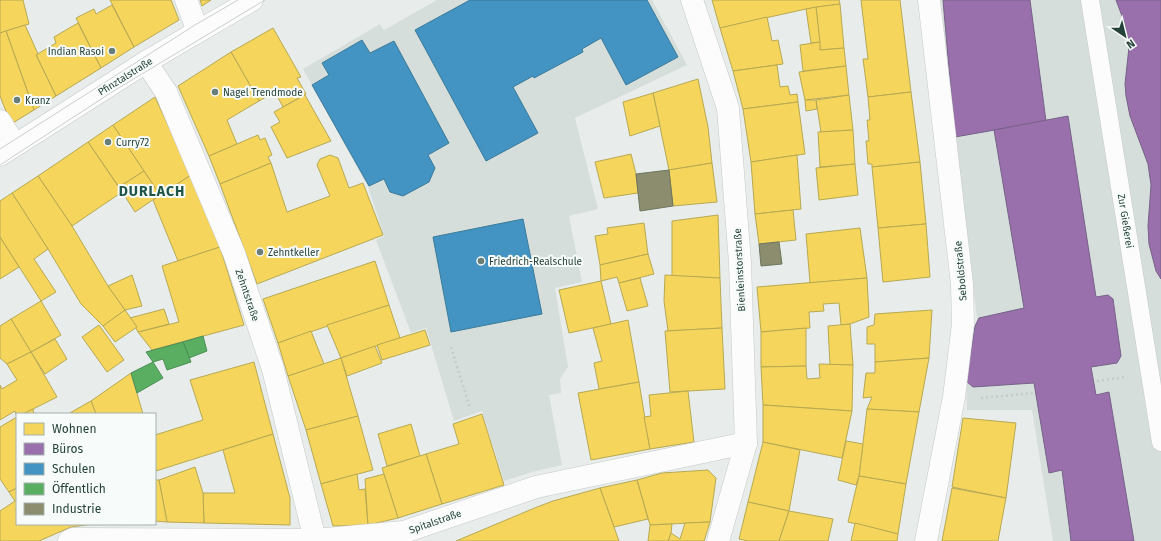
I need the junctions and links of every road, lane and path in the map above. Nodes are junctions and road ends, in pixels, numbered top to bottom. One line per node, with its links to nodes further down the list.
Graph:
1 (186, 0): 6 (street)
2 (252, 0): 6 (street, Pfinztalstraße)
3 (692, 0): 17 (street, Bienleinstorstraße)
4 (929, 0): 14 (street, Seboldstraße)
5 (1090, 0): 16 (lane, Zur Gießerei)
6 (198, 31): 7 (street, Pfinztalstraße)
7 (146, 62): 9 (street, Pfinztalstraße); 18 (street, Zehntstraße)
8 (0, 121): 9 (street)
9 (7, 150)
10 (451, 347): 15 (path)
11 (1123, 377): 12 (path)
12 (1097, 381)
13 (1034, 393): 14 (path)
14 (954, 397): 21 (street, Seboldstraße)
15 (470, 408)
16 (1161, 442)
17 (746, 443): 18 (street, Spitalstraße); 20 (street, Bienleinstorstraße)
18 (315, 540): 19 (street, Spitalstraße)
19 (69, 541)
20 (718, 541)
21 (926, 541)

